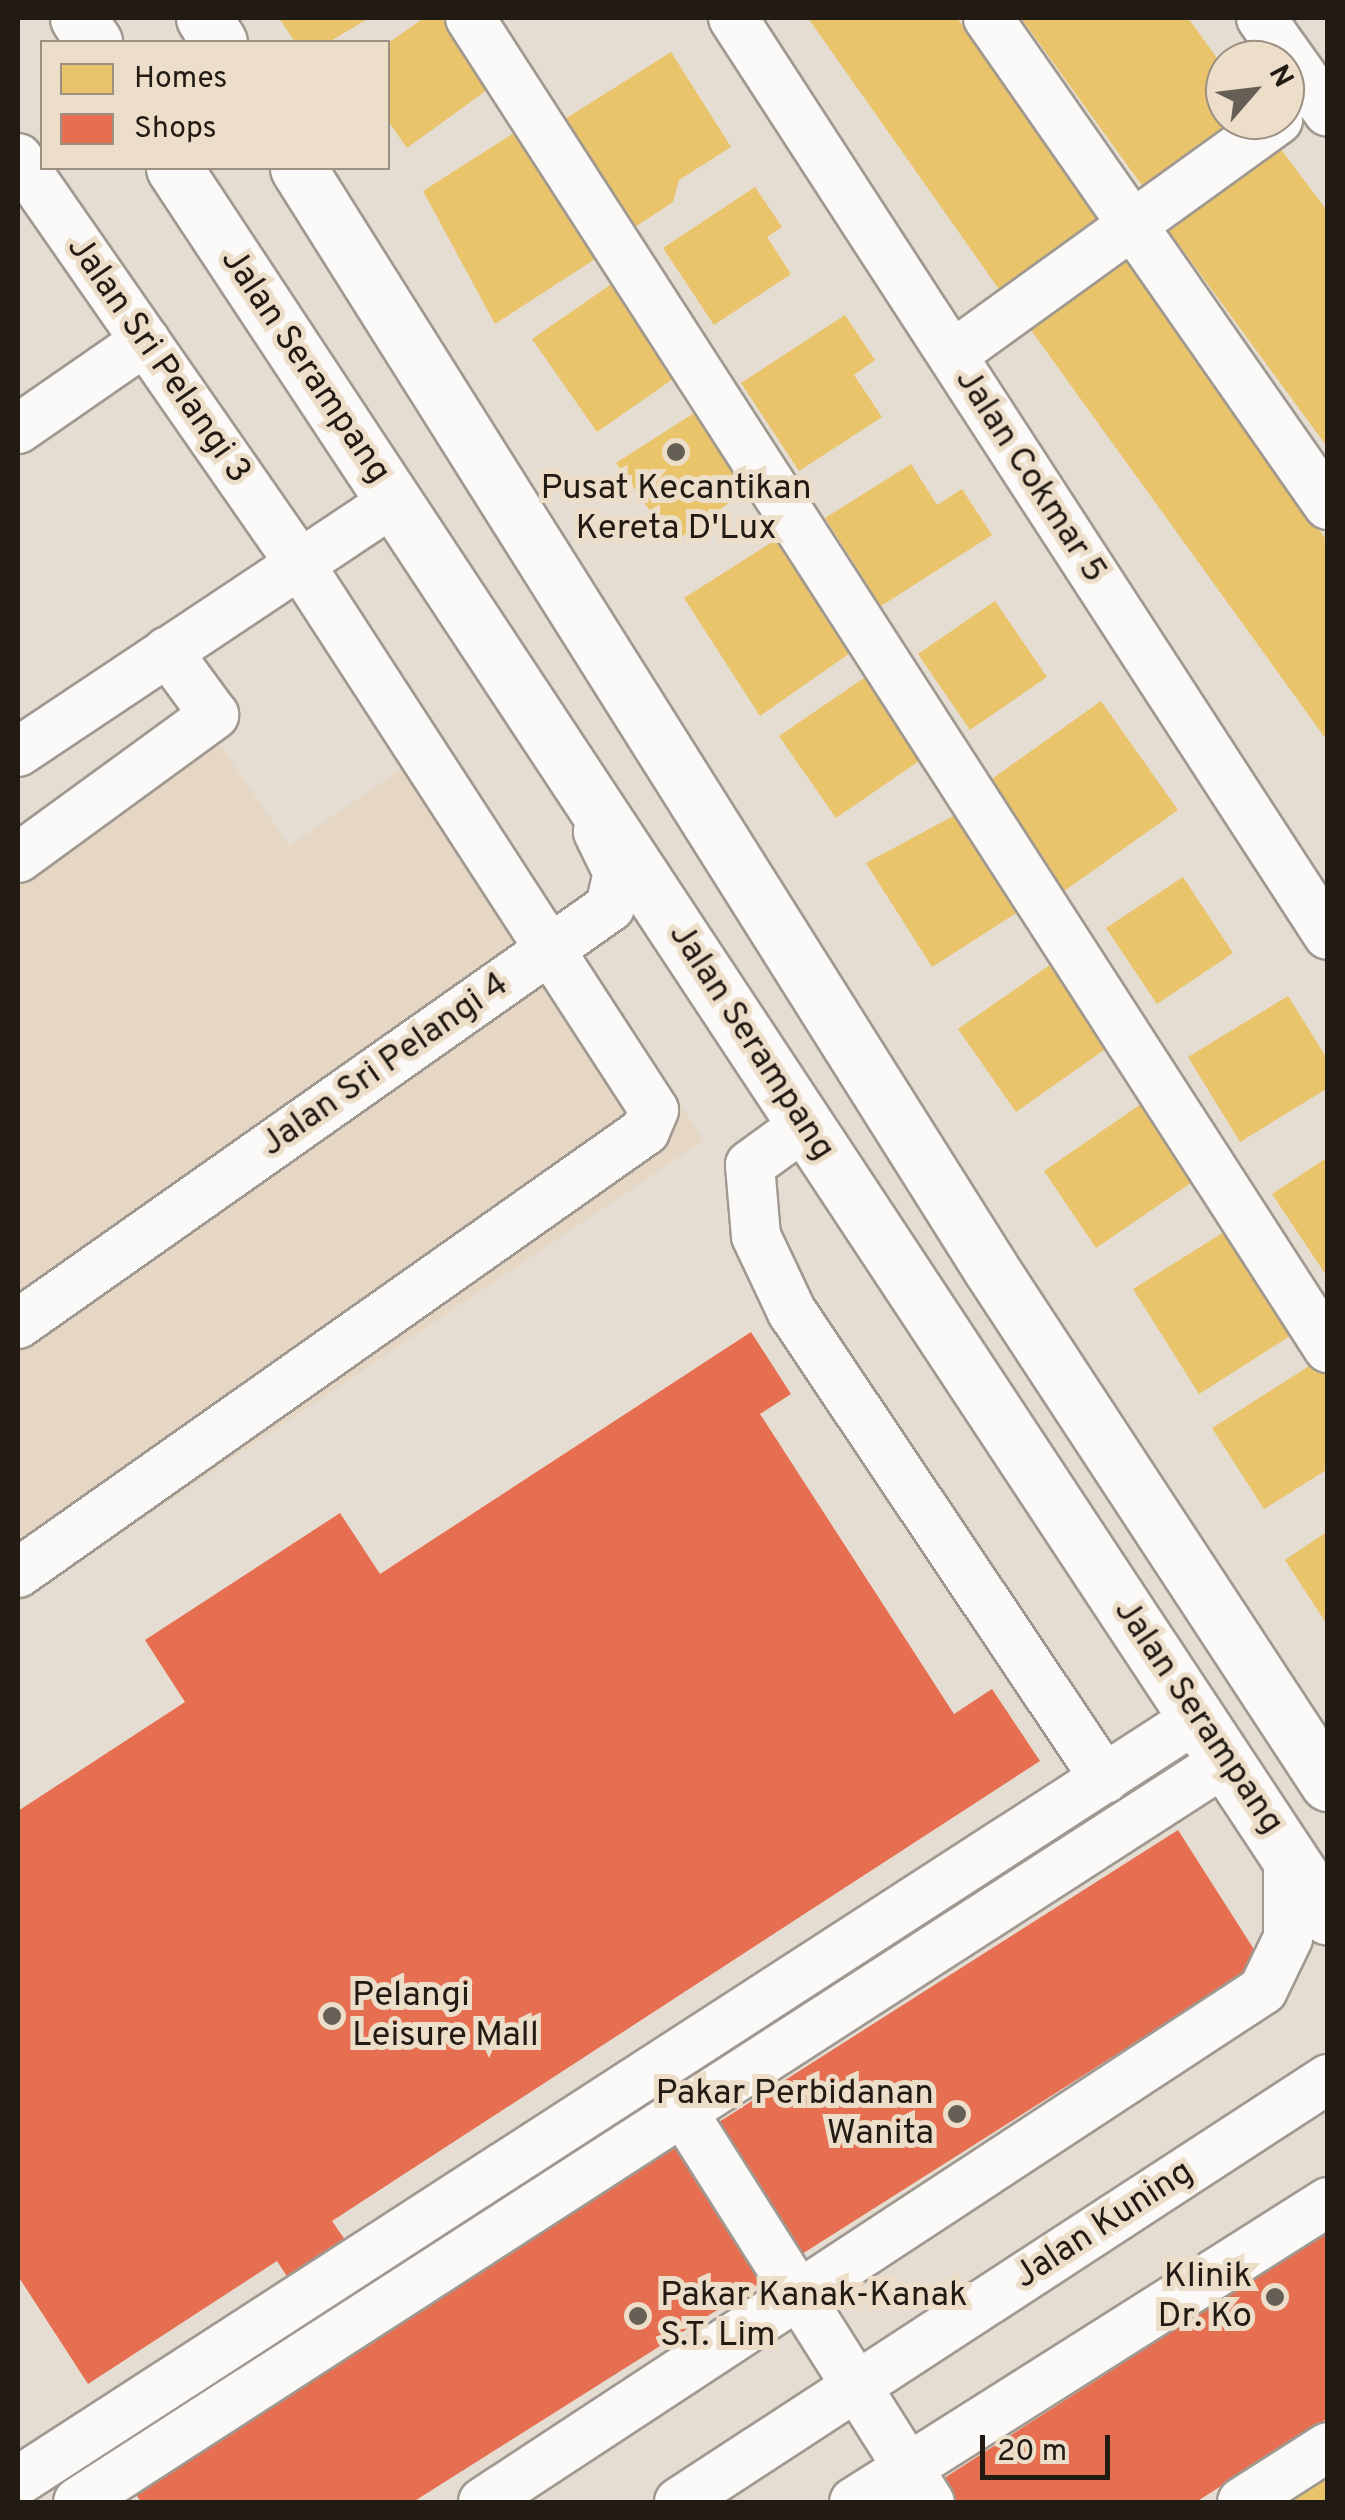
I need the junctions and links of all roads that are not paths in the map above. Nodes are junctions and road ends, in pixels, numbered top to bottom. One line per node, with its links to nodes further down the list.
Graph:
1 (78, 18): 7 (main road)
2 (204, 18): 8 (main road)
3 (470, 18): 29 (street)
4 (733, 18): 15 (street, Jalan Cokmar 5)
5 (988, 18): 13 (street)
6 (1261, 18): 9 (street)
7 (93, 40)
8 (219, 40)
9 (1306, 105): 13 (street)
10 (18, 158): 14 (street, Jalan Sri Pelangi 3)
11 (175, 170): 17 (main road, Jalan Serampang)
12 (299, 170): 33 (main road, Jalan Serampang)
13 (1132, 225): 15 (street); 18 (street)
14 (145, 341): 16 (street); 19 (street, Jalan Sri Pelangi 3)
15 (952, 355): 24 (street, Jalan Cokmar 5)
16 (18, 429)
17 (396, 500): 19 (street); 21 (main road, Jalan Serampang)
18 (1328, 505)
19 (299, 563): 20 (street); 26 (street, Jalan Sri Pelangi 3)
20 (167, 652): 22 (street); 23 (street)
21 (558, 748): 26 (street, Jalan Sri Pelangi 4); 27 (main road, Jalan Serampang)
22 (18, 752)
23 (18, 858)
24 (1311, 871): 25 (street, Jalan Cokmar 5)
25 (1328, 934)
26 (552, 948): 28 (street, Jalan Sri Pelangi 4); 30 (street, Jalan Sri Pelangi 3)
27 (805, 1124): 31 (main road, Jalan Serampang); 32 (street)
28 (18, 1324)
29 (1328, 1348)
30 (18, 1573)
31 (1212, 1740): 32 (street); 34 (main road, Jalan Serampang); 37 (street)
32 (1106, 1780): 42 (street)
33 (1328, 1783)
34 (1288, 1853): 35 (main road, Jalan Serampang); 39 (street)
35 (1328, 1916)
36 (1328, 2079): 40 (street, Jalan Kuning)
37 (683, 2112): 39 (street); 44 (street)
38 (1328, 2202): 43 (street)
39 (798, 2294): 40 (street); 45 (street)
40 (856, 2386): 43 (street); 46 (street, Jalan Kuning)
41 (1328, 2446): 48 (street)
42 (18, 2482)
43 (919, 2485): 47 (street)
44 (78, 2502)
45 (483, 2502)
46 (678, 2502)
47 (854, 2502)
48 (1242, 2502)

